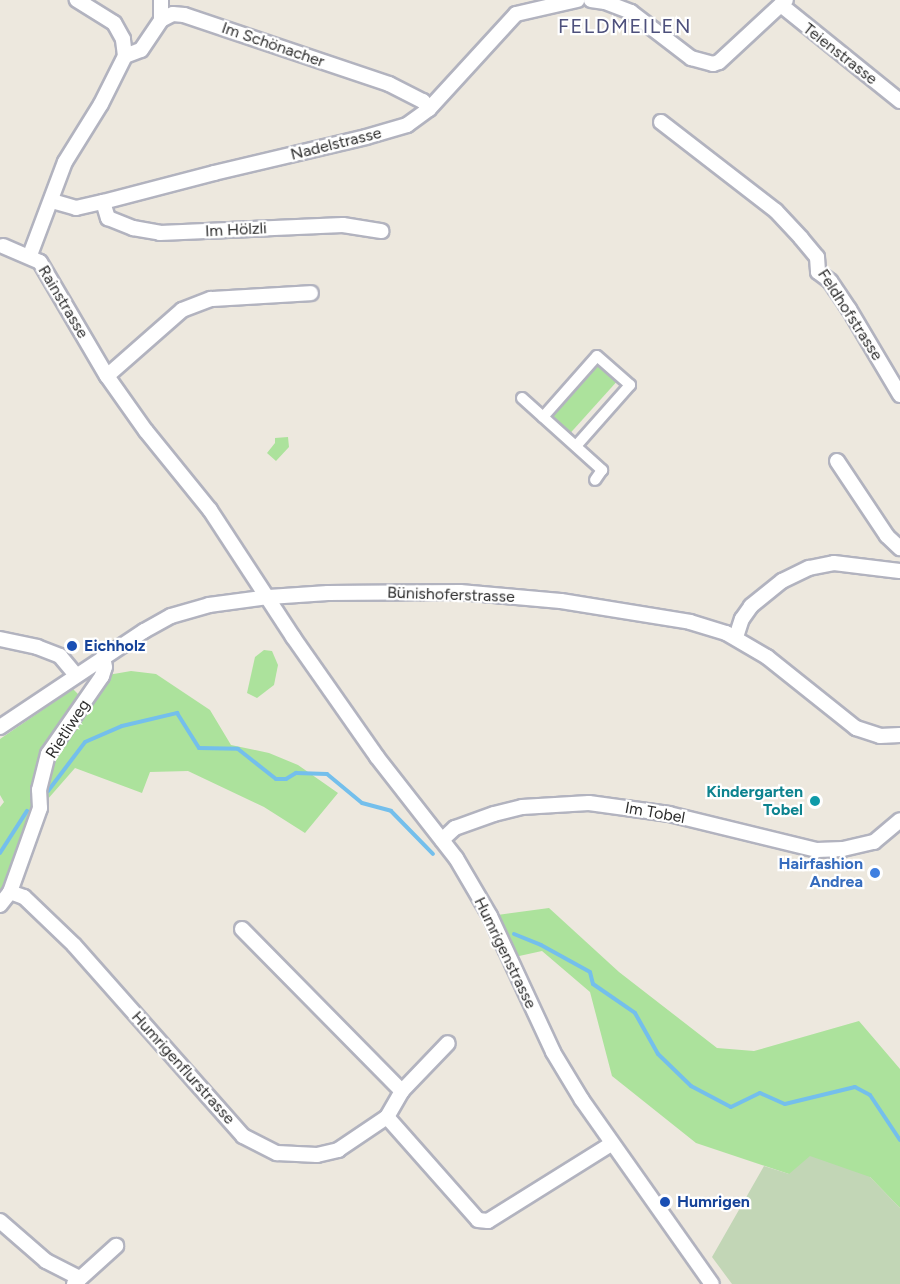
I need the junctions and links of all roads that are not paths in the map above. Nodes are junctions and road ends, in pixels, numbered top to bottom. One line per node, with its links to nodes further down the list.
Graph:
1 (77, 0): 8 (street)
2 (161, 0): 7 (street)
3 (577, 0): 6 (street, Nadelstrasse)
4 (591, 0): 5 (street)
5 (783, 2): 9 (street, Teienstrasse)
6 (519, 5): 10 (street, Nadelstrasse)
7 (161, 20): 8 (street); 10 (street, Im Schönacher)
8 (125, 56): 12 (street, Rainstrasse)
9 (900, 101)
10 (429, 109): 13 (street, Nadelstrasse)
11 (661, 122): 19 (street, Feldhofstrasse)
12 (52, 201): 13 (street, Nadelstrasse); 16 (street, Rainstrasse)
13 (104, 202): 14 (street, Im Hölzli)
14 (382, 231)
15 (1, 246): 16 (street)
16 (30, 255): 18 (street, Rainstrasse)
17 (310, 293): 18 (street)
18 (108, 376): 27 (street, Rainstrasse)
19 (900, 395)
20 (522, 398): 21 (street)
21 (543, 417): 22 (street); 22 (street)
22 (576, 446): 24 (street)
23 (837, 461): 25 (street)
24 (595, 480)
25 (900, 548)
26 (900, 571): 28 (street)
27 (269, 597): 28 (street, Bünishoferstrasse); 30 (street, Bünishoferstrasse); 35 (street, Humrigenstrasse)
28 (736, 637): 33 (street, Bünishoferstrasse)
29 (0, 639): 31 (street)
30 (103, 657): 31 (street, Bünishoferstrasse); 36 (street, Rietliweg)
31 (76, 675): 32 (street, Bünishoferstrasse)
32 (0, 727)
33 (900, 735)
34 (900, 820): 35 (street, Im Tobel)
35 (442, 840): 42 (street, Humrigenstrasse)
36 (10, 892): 37 (street, Rietliweg); 41 (street, Humrigenflurstrasse)
37 (0, 905)
38 (242, 929): 40 (street)
39 (448, 1043): 40 (street, Humrigenflurstrasse)
40 (402, 1090): 41 (street, Humrigenflurstrasse)
41 (387, 1117): 42 (street)
42 (611, 1144): 46 (street, Humrigenstrasse)
43 (0, 1221): 45 (street)
44 (116, 1246): 45 (street)
45 (77, 1281)
46 (712, 1284)

